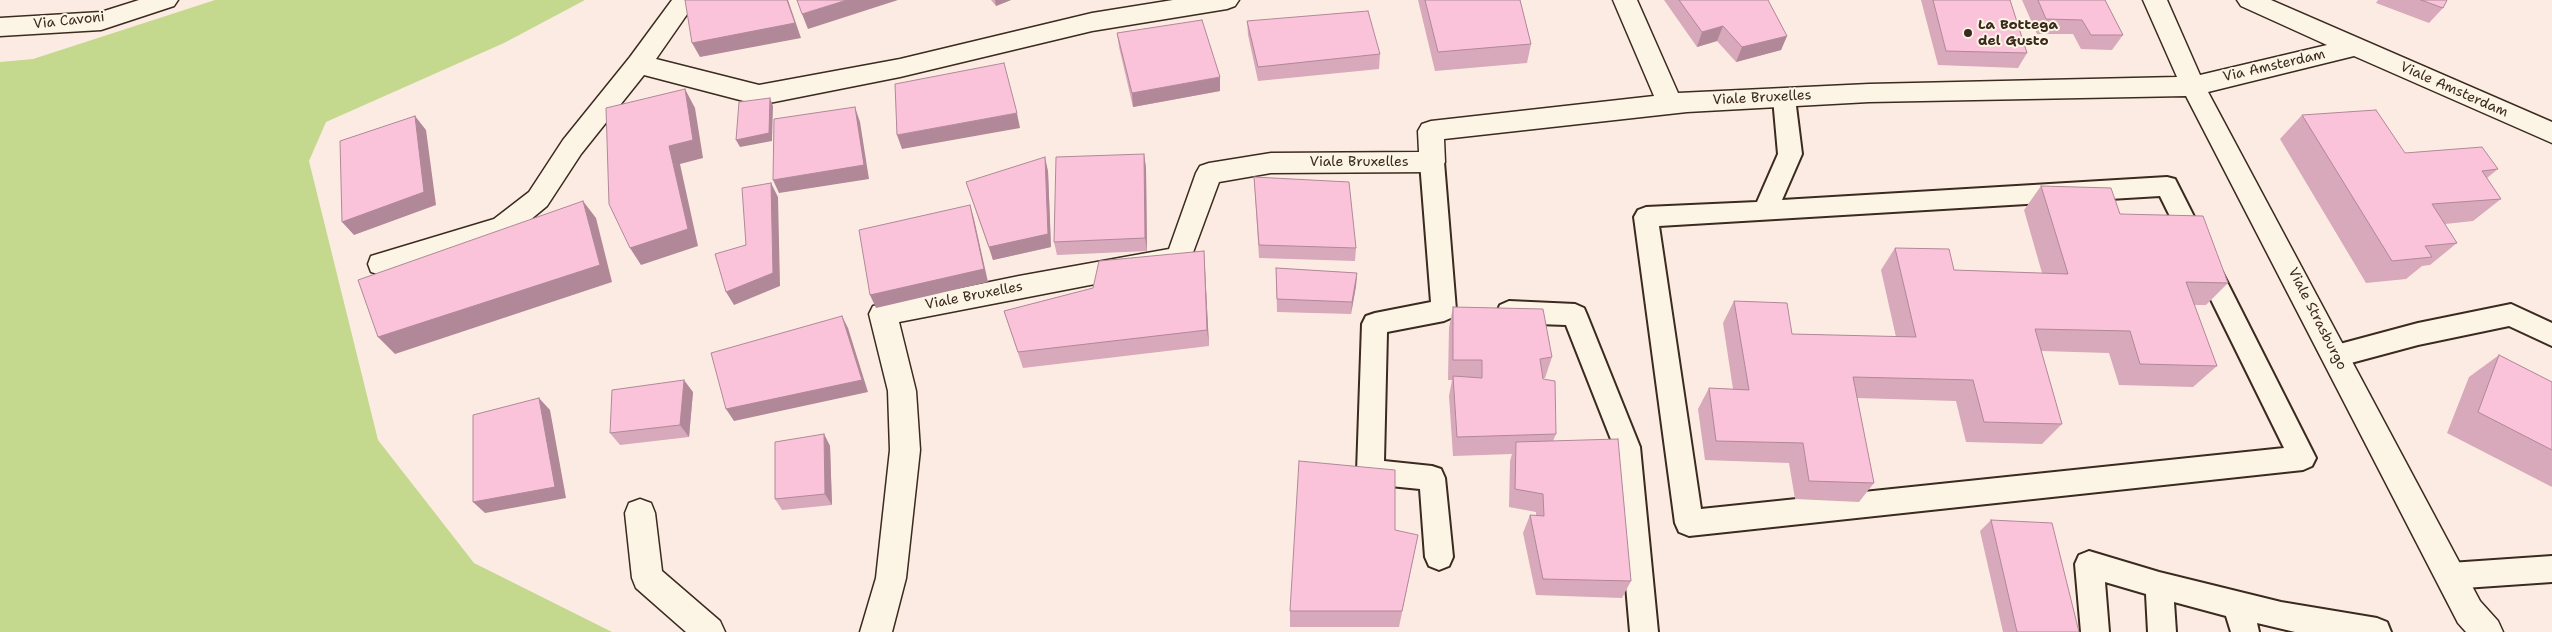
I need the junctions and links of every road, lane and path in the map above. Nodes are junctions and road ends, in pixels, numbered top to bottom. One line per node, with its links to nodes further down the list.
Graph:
1 (166, 0): 7 (street, Via Cavoni)
2 (685, 0): 9 (street)
3 (1227, 0): 9 (street)
4 (1625, 0): 12 (street)
5 (2155, 0): 10 (street, Viale Strasburgo)
6 (2249, 0): 8 (street)
7 (0, 27)
8 (2355, 47): 10 (street, Via Amsterdam); 13 (street, Viale Amsterdam)
9 (639, 64): 16 (street)
10 (2193, 86): 11 (street, Viale Bruxelles); 19 (street, Viale Strasburgo)
11 (1784, 98): 12 (street, Viale Bruxelles); 15 (lane)
12 (1670, 104): 14 (street, Viale Bruxelles)
13 (2552, 133)
14 (1432, 162): 17 (lane); 27 (street, Viale Bruxelles)
15 (1764, 211): 15 (lane)
16 (381, 264)
17 (1444, 310): 21 (lane); 28 (lane)
18 (2552, 335): 19 (lane)
19 (2336, 356): 23 (street, Viale Strasburgo)
20 (640, 513): 26 (street)
21 (1439, 557)
22 (2552, 569): 23 (lane)
23 (2450, 576): 33 (street, Viale Strasburgo)
24 (2159, 585): 25 (lane); 29 (lane); 30 (lane)
25 (2236, 605): 31 (lane); 32 (lane)
26 (709, 632)
27 (876, 632)
28 (1644, 632)
29 (2095, 632)
30 (2162, 632)
31 (2244, 632)
32 (2377, 632)
33 (2487, 632)

